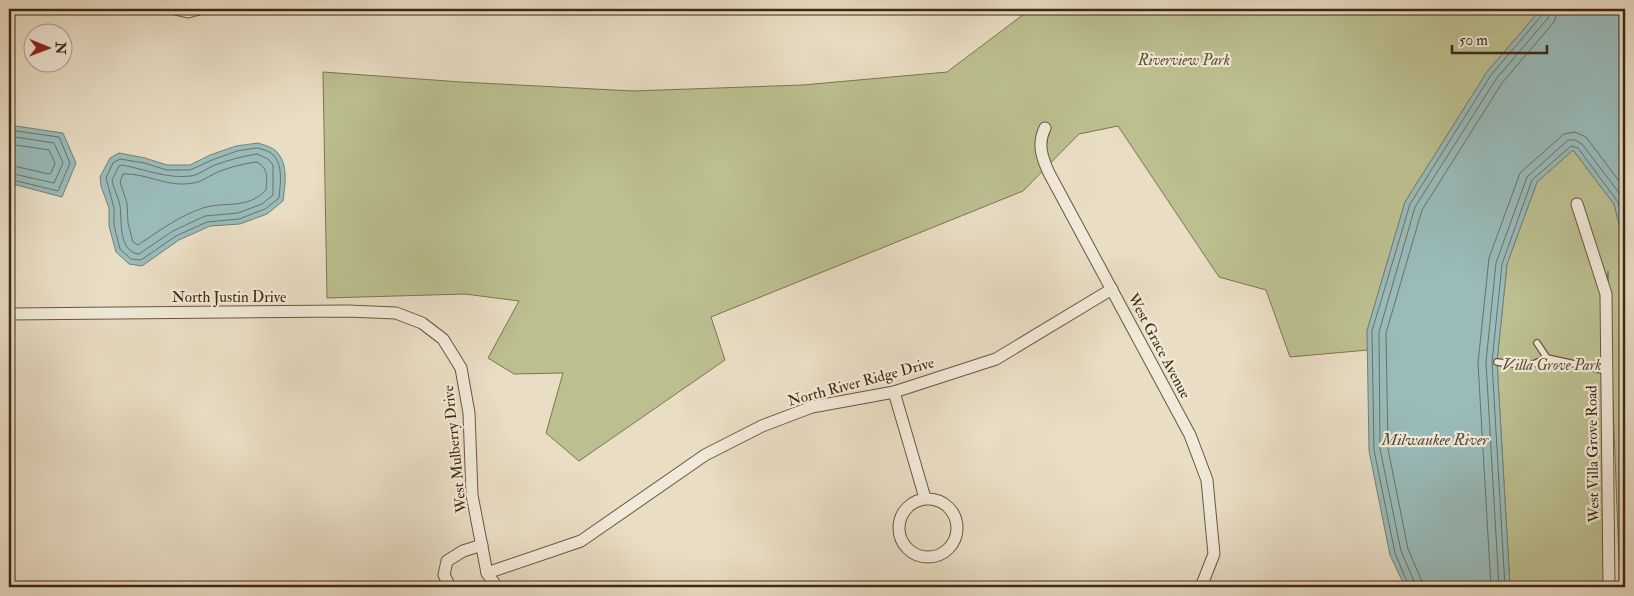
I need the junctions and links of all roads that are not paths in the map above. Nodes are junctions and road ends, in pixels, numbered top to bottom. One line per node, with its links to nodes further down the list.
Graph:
1 (176, 9): 2 (street)
2 (199, 9)
3 (1045, 128): 5 (street, West Grace Avenue)
4 (1577, 204): 11 (street, West Villa Grove Road)
5 (1112, 289): 12 (street, North River Ridge Drive); 18 (street, West Grace Avenue)
6 (9, 314): 7 (street, North Justin Drive)
7 (443, 339): 14 (street, West Mulberry Drive)
8 (1537, 343): 9 (lane)
9 (1547, 358): 10 (lane); 11 (lane)
10 (1497, 362)
11 (1606, 371): 19 (street, West Villa Grove Road)
12 (894, 392): 13 (street); 15 (street, North River Ridge Drive)
13 (925, 498): 13 (street)
14 (482, 546): 15 (street, West Mulberry Drive); 16 (street)
15 (487, 573): 17 (street, West Mulberry Drive)
16 (450, 587)
17 (496, 587)
18 (1201, 587)
19 (1609, 587)

